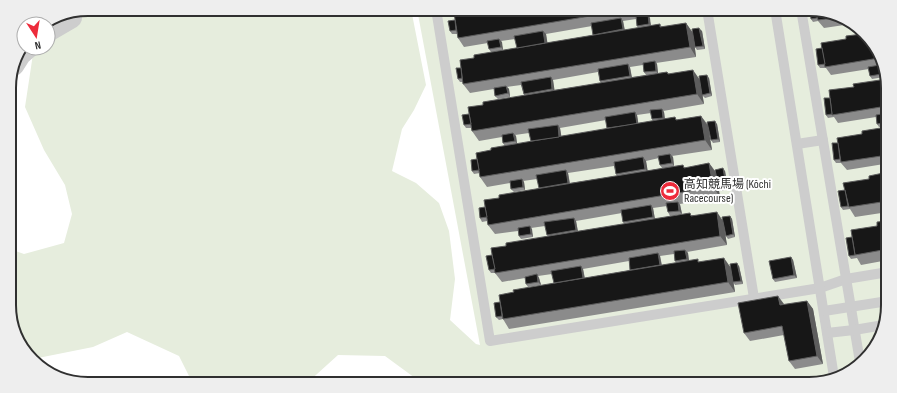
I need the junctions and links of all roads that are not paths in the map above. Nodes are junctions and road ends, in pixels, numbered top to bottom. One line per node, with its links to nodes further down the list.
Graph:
1 (437, 16): 12 (lane)
2 (708, 16): 12 (lane)
3 (776, 16): 8 (lane)
4 (803, 16): 7 (lane)
5 (72, 18): 6 (street)
6 (56, 27)
7 (823, 140): 8 (lane); 10 (lane)
8 (797, 144): 11 (lane)
9 (881, 273): 10 (lane)
10 (846, 279): 11 (lane); 14 (lane)
11 (820, 288): 12 (lane); 15 (lane)
12 (754, 298)
13 (881, 302): 14 (lane)
14 (851, 307): 15 (lane); 17 (lane)
15 (824, 311): 18 (lane)
16 (878, 326): 17 (lane)
17 (854, 330): 18 (lane); 19 (lane)
18 (827, 333): 20 (lane)
19 (859, 356)
20 (833, 373)

